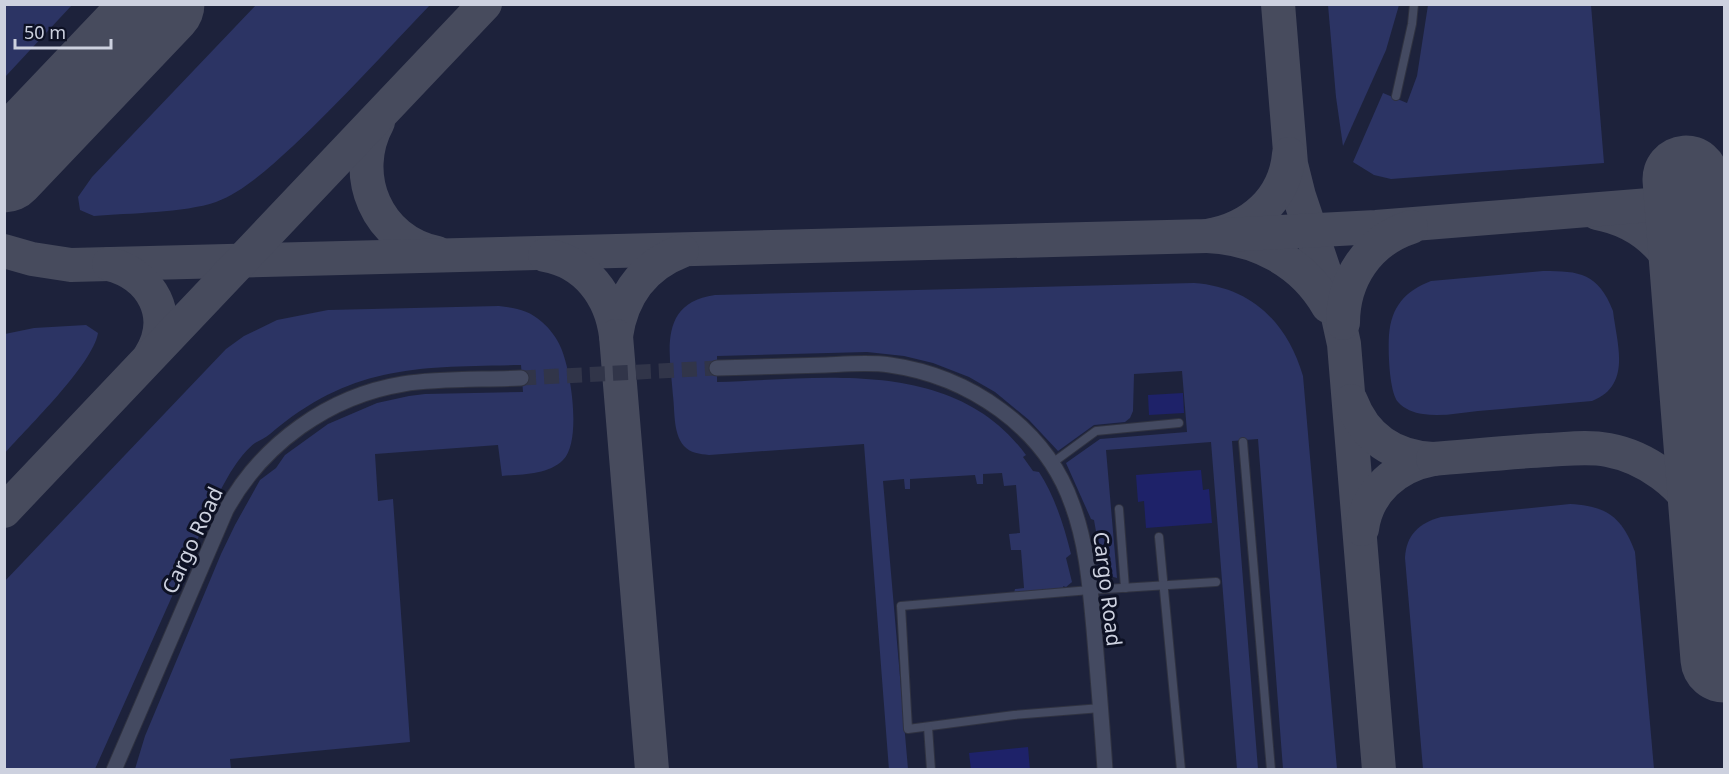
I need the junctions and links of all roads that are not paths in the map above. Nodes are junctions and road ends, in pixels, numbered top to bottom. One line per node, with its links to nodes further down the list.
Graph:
1 (1414, 4): 2 (lane)
2 (1396, 96)
3 (717, 368): 7 (street, Cargo Road)
4 (521, 378): 16 (street, Cargo Road)
5 (1179, 423): 7 (lane)
6 (1243, 442): 20 (lane)
7 (1051, 464): 13 (street, Cargo Road)
8 (1119, 509): 12 (lane)
9 (1159, 537): 11 (lane)
10 (1216, 582): 11 (lane)
11 (1163, 586): 12 (lane); 19 (lane)
12 (1125, 588): 13 (lane)
13 (1090, 590): 14 (street, Cargo Road); 15 (lane)
14 (1101, 708): 15 (lane); 18 (street, Cargo Road)
15 (927, 727): 17 (lane)
16 (114, 770)
17 (931, 770)
18 (1105, 770)
19 (1181, 770)
20 (1271, 770)

